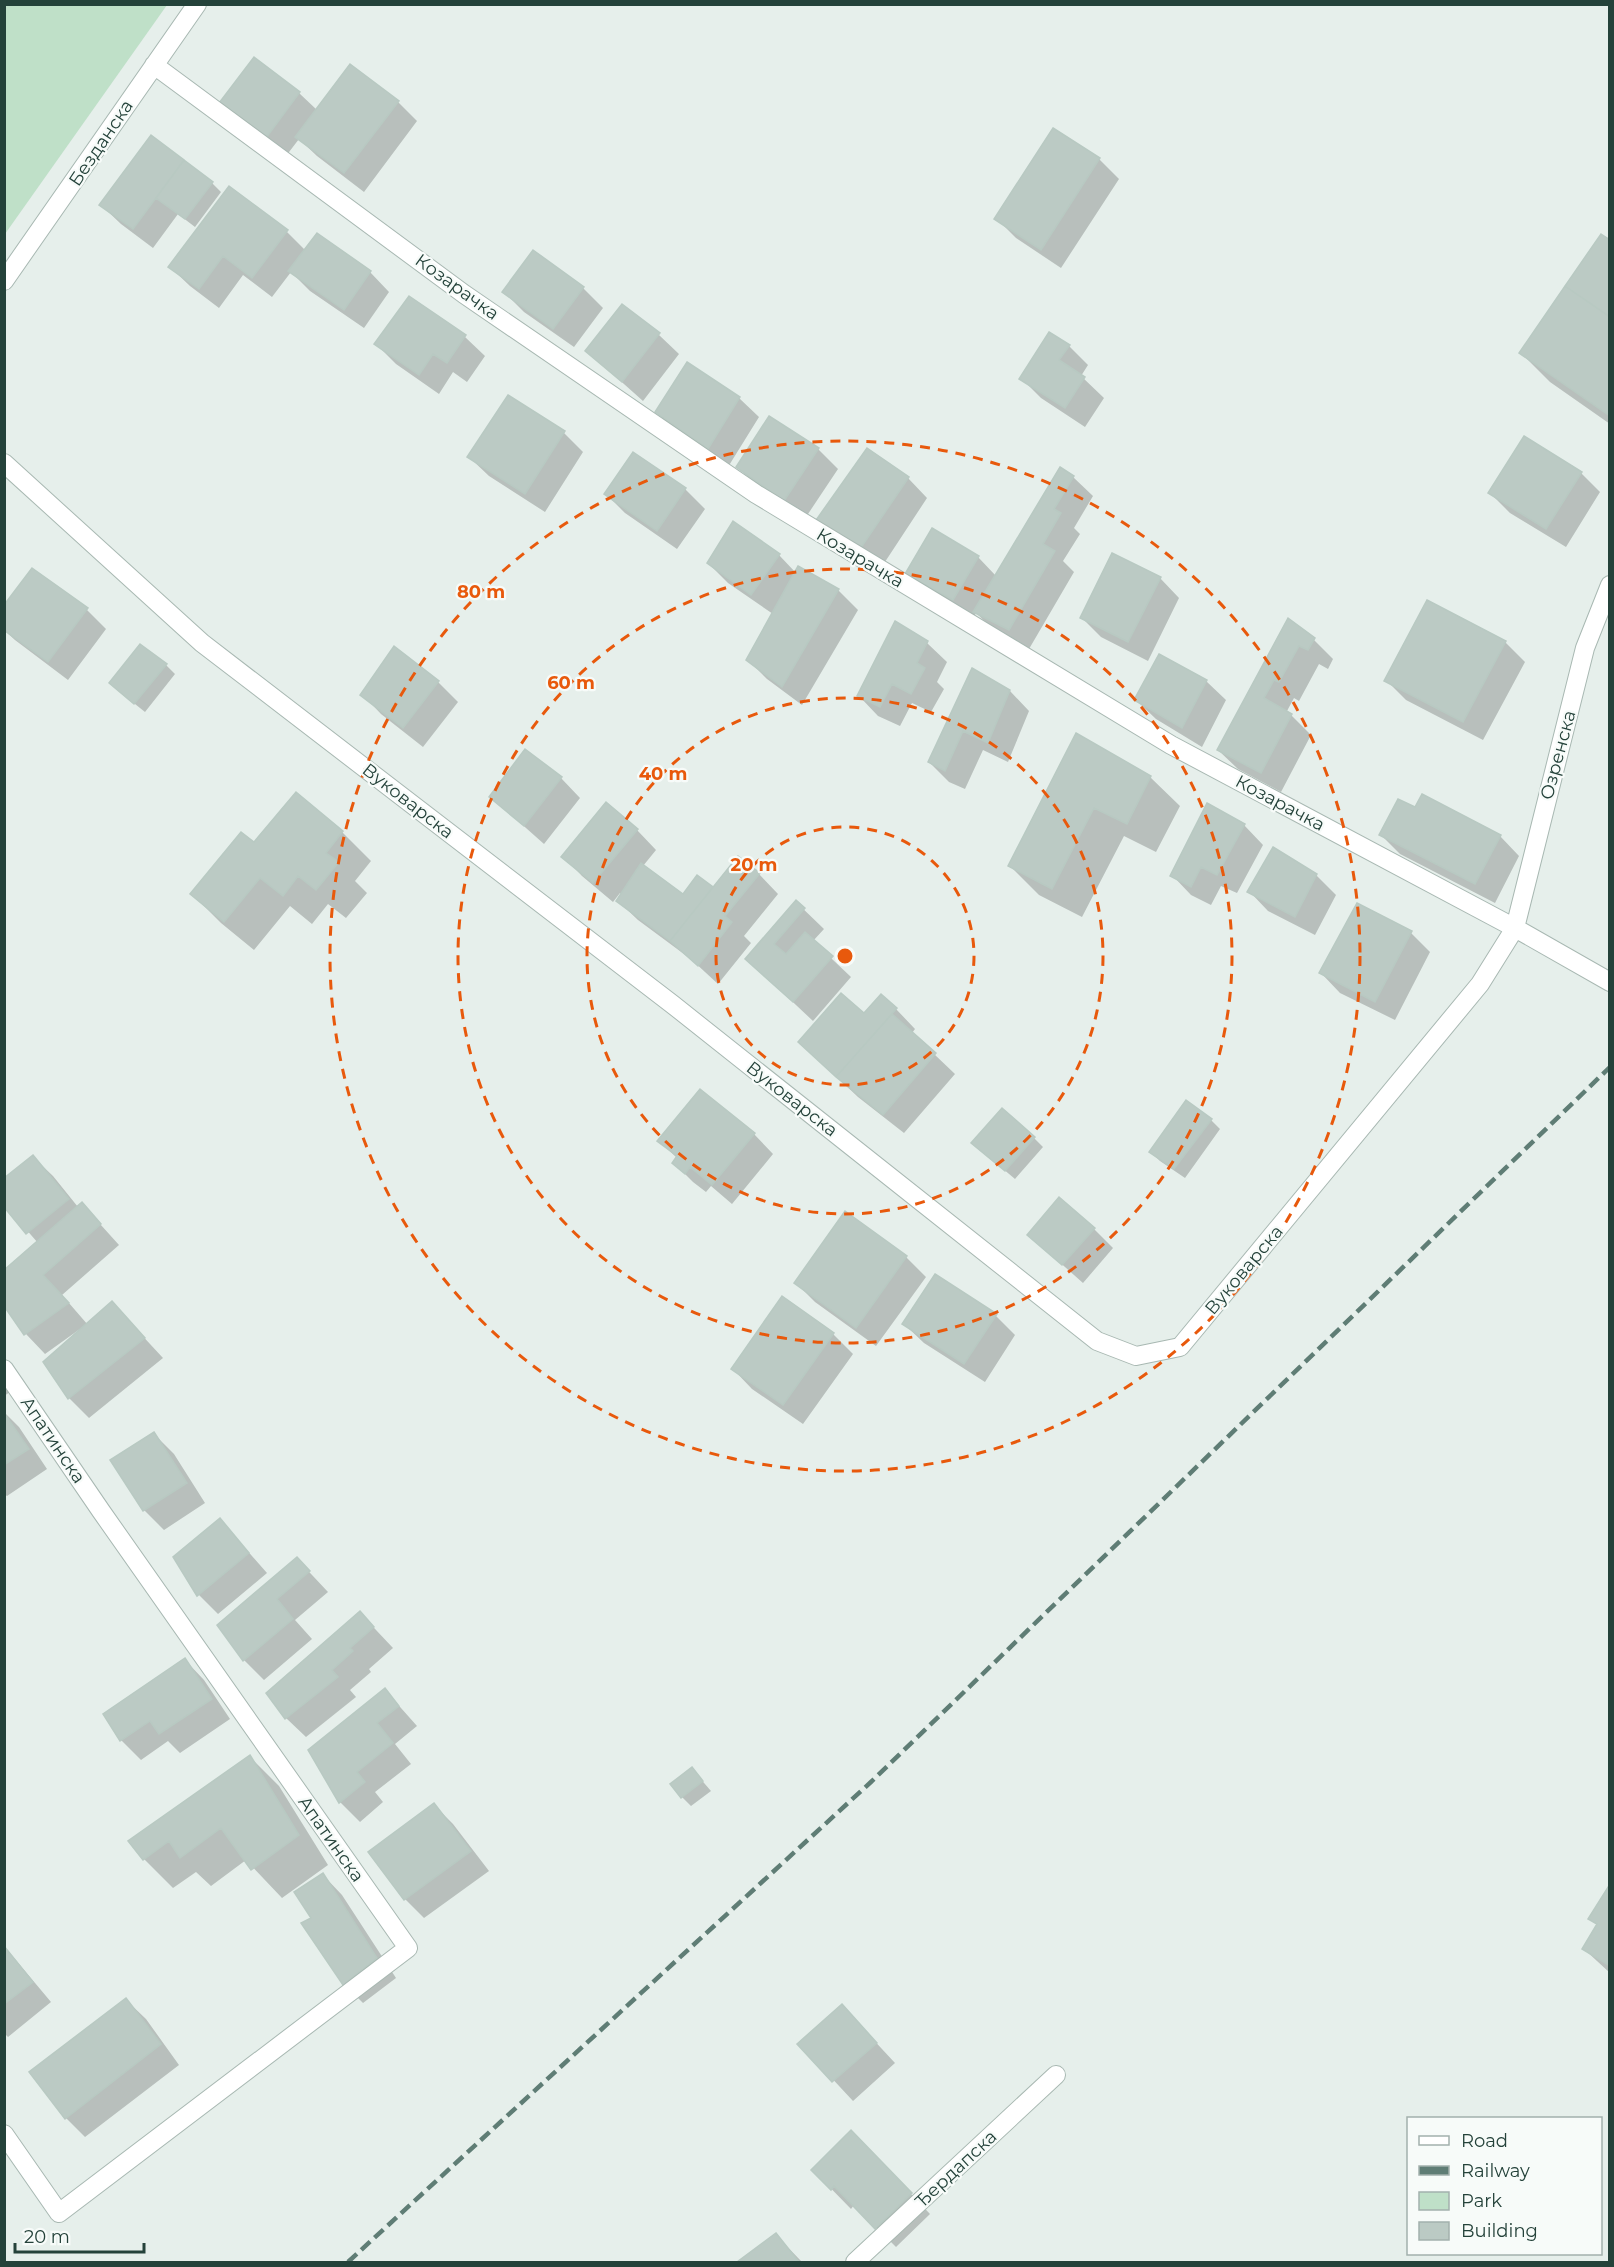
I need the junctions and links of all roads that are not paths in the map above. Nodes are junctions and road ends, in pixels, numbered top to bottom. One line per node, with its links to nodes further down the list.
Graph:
1 (197, 4): 2 (street, Безданска)
2 (154, 65): 3 (street, Безданска); 6 (street, Козарачка)
3 (4, 281)
4 (4, 464): 6 (street, Вуковарска)
5 (1610, 585): 6 (street, Озренска)
6 (1515, 928): 7 (street, Козарачка)
7 (1610, 982)
8 (4, 1369): 10 (street, Апатинска)
9 (1056, 2075): 11 (street, Ђердапска)
10 (4, 2134)
11 (855, 2262)

